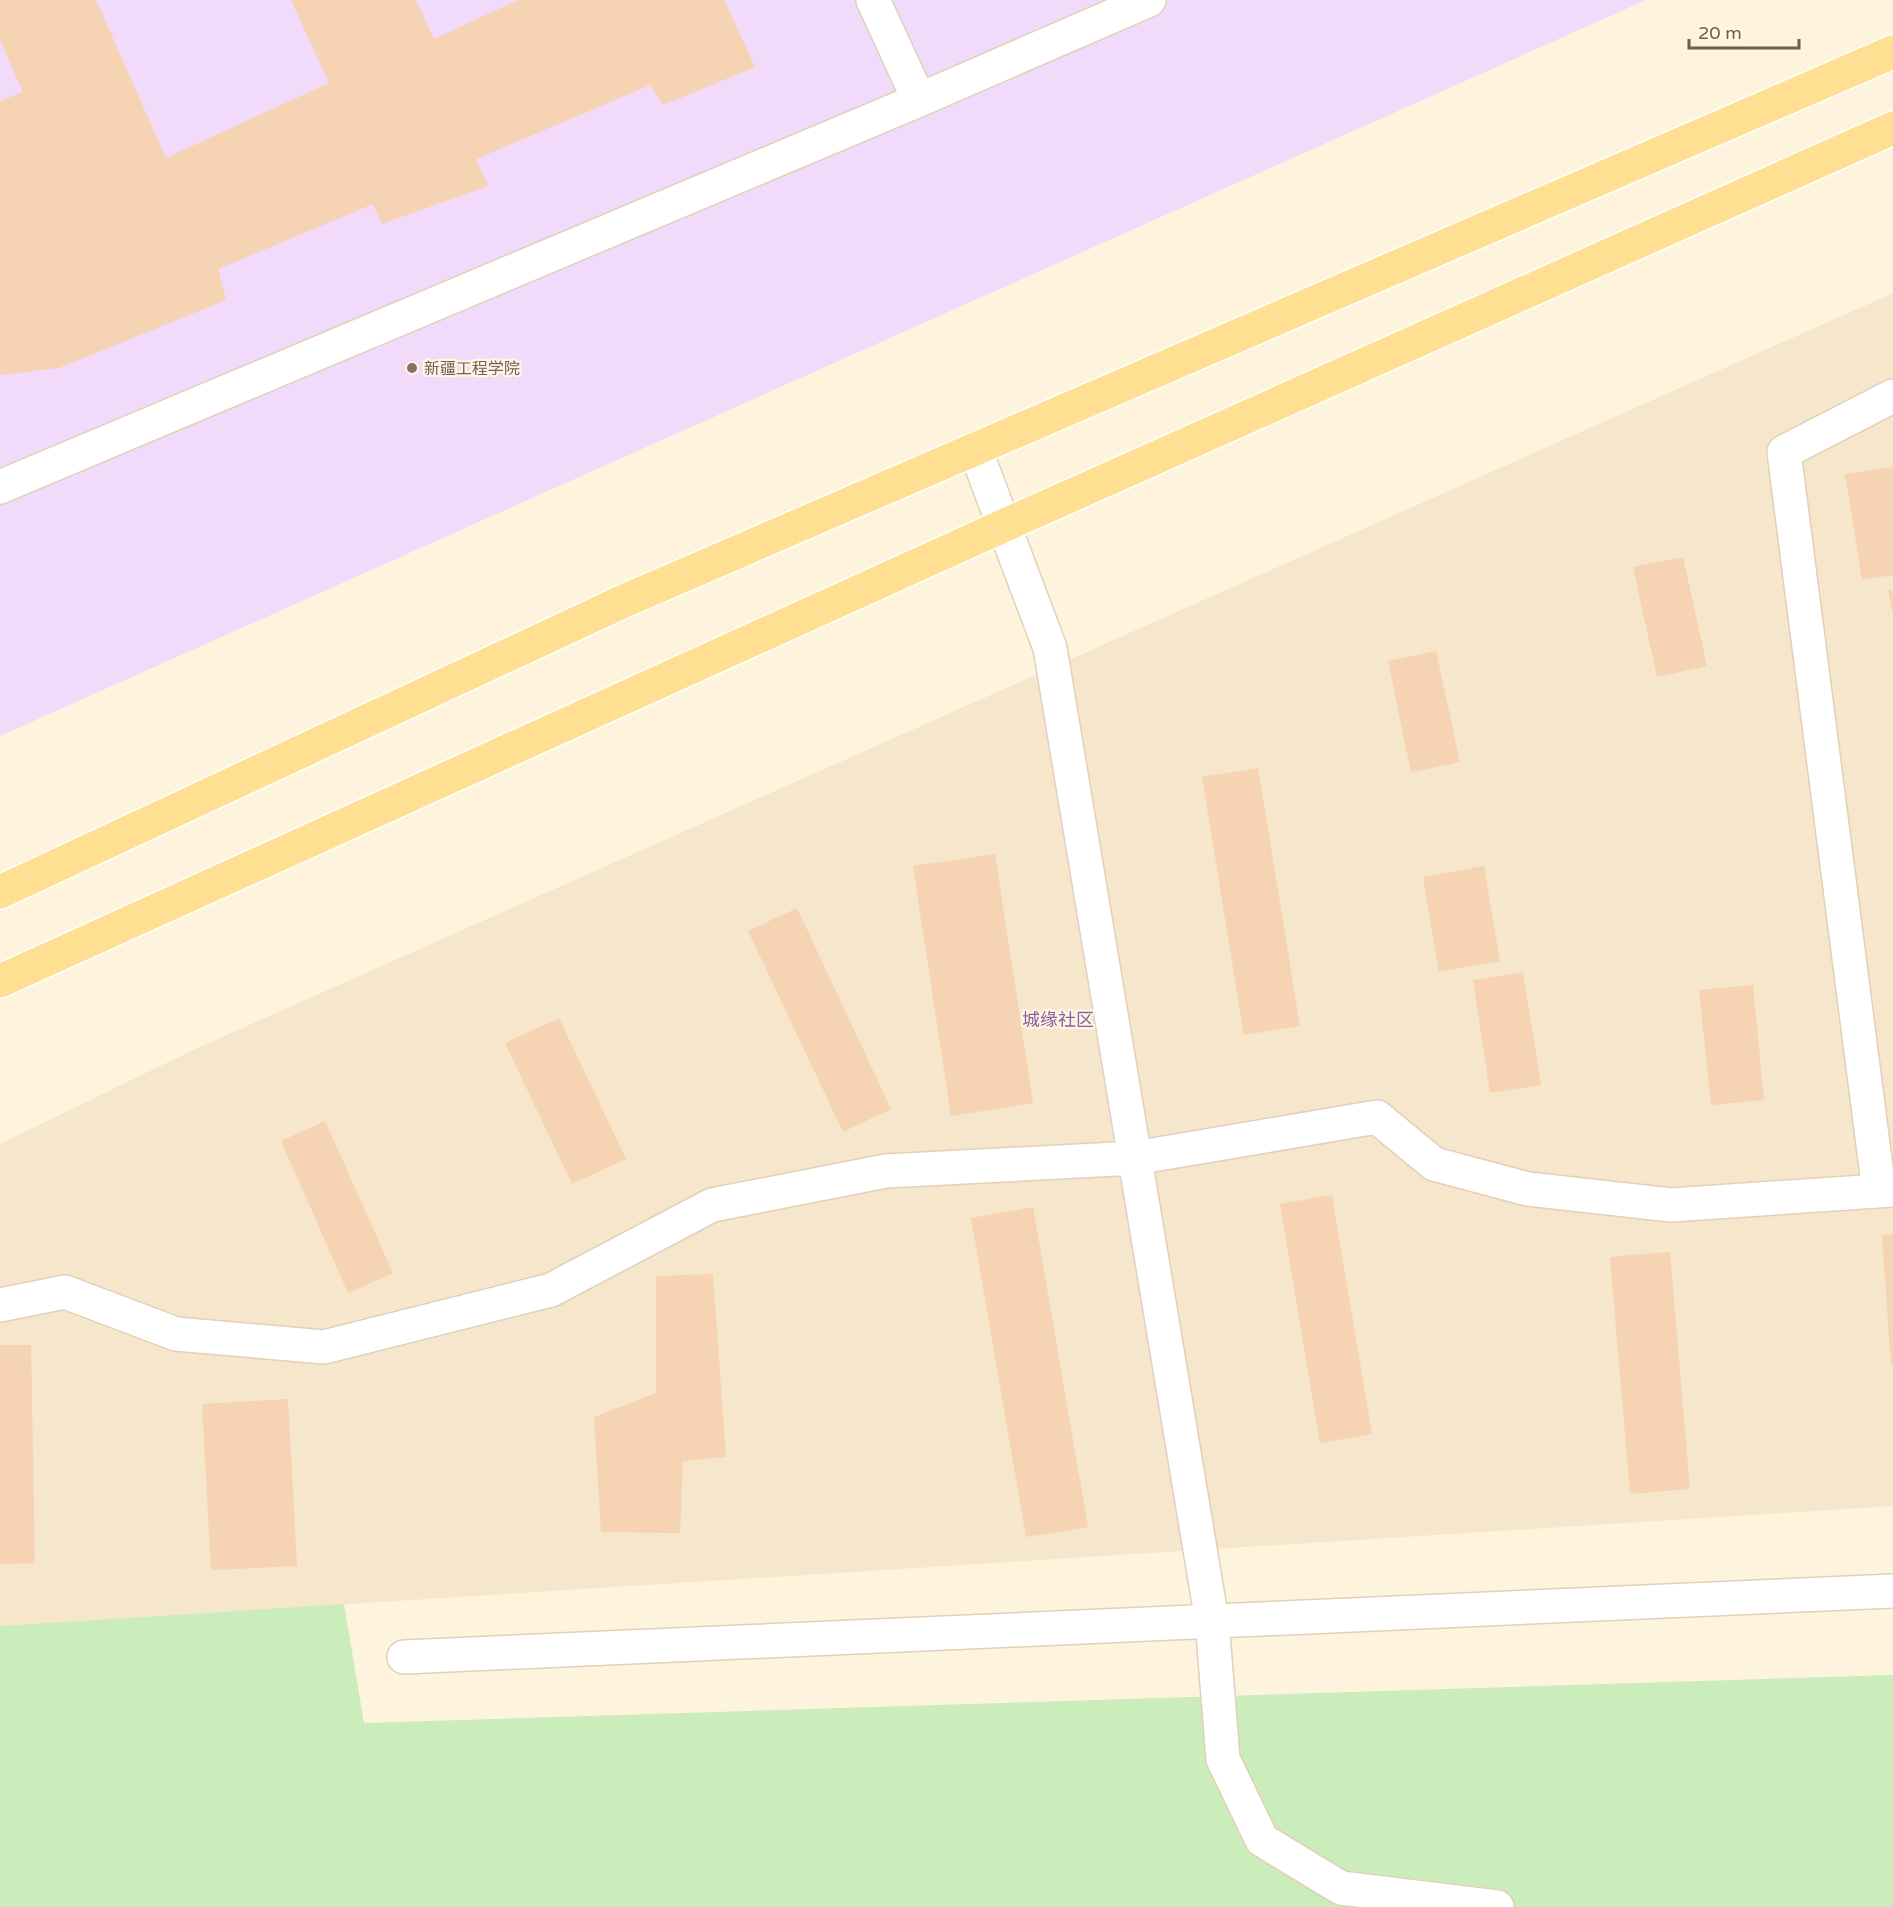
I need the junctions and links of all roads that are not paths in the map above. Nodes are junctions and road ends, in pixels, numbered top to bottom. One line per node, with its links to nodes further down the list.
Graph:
1 (873, 0): 4 (street)
2 (1149, 0): 4 (street)
3 (1893, 52): 7 (main road)
4 (919, 100): 8 (street)
5 (1893, 128): 9 (main road)
6 (1893, 396): 13 (street)
7 (975, 449): 9 (street); 10 (main road)
8 (0, 487)
9 (1003, 526): 11 (main road); 12 (street)
10 (0, 892)
11 (0, 981)
12 (1135, 1158): 13 (street); 14 (street); 16 (street)
13 (1886, 1190)
14 (0, 1305)
15 (1893, 1591): 16 (street)
16 (1212, 1621): 17 (street); 18 (street)
17 (404, 1656)
18 (1497, 1907)

